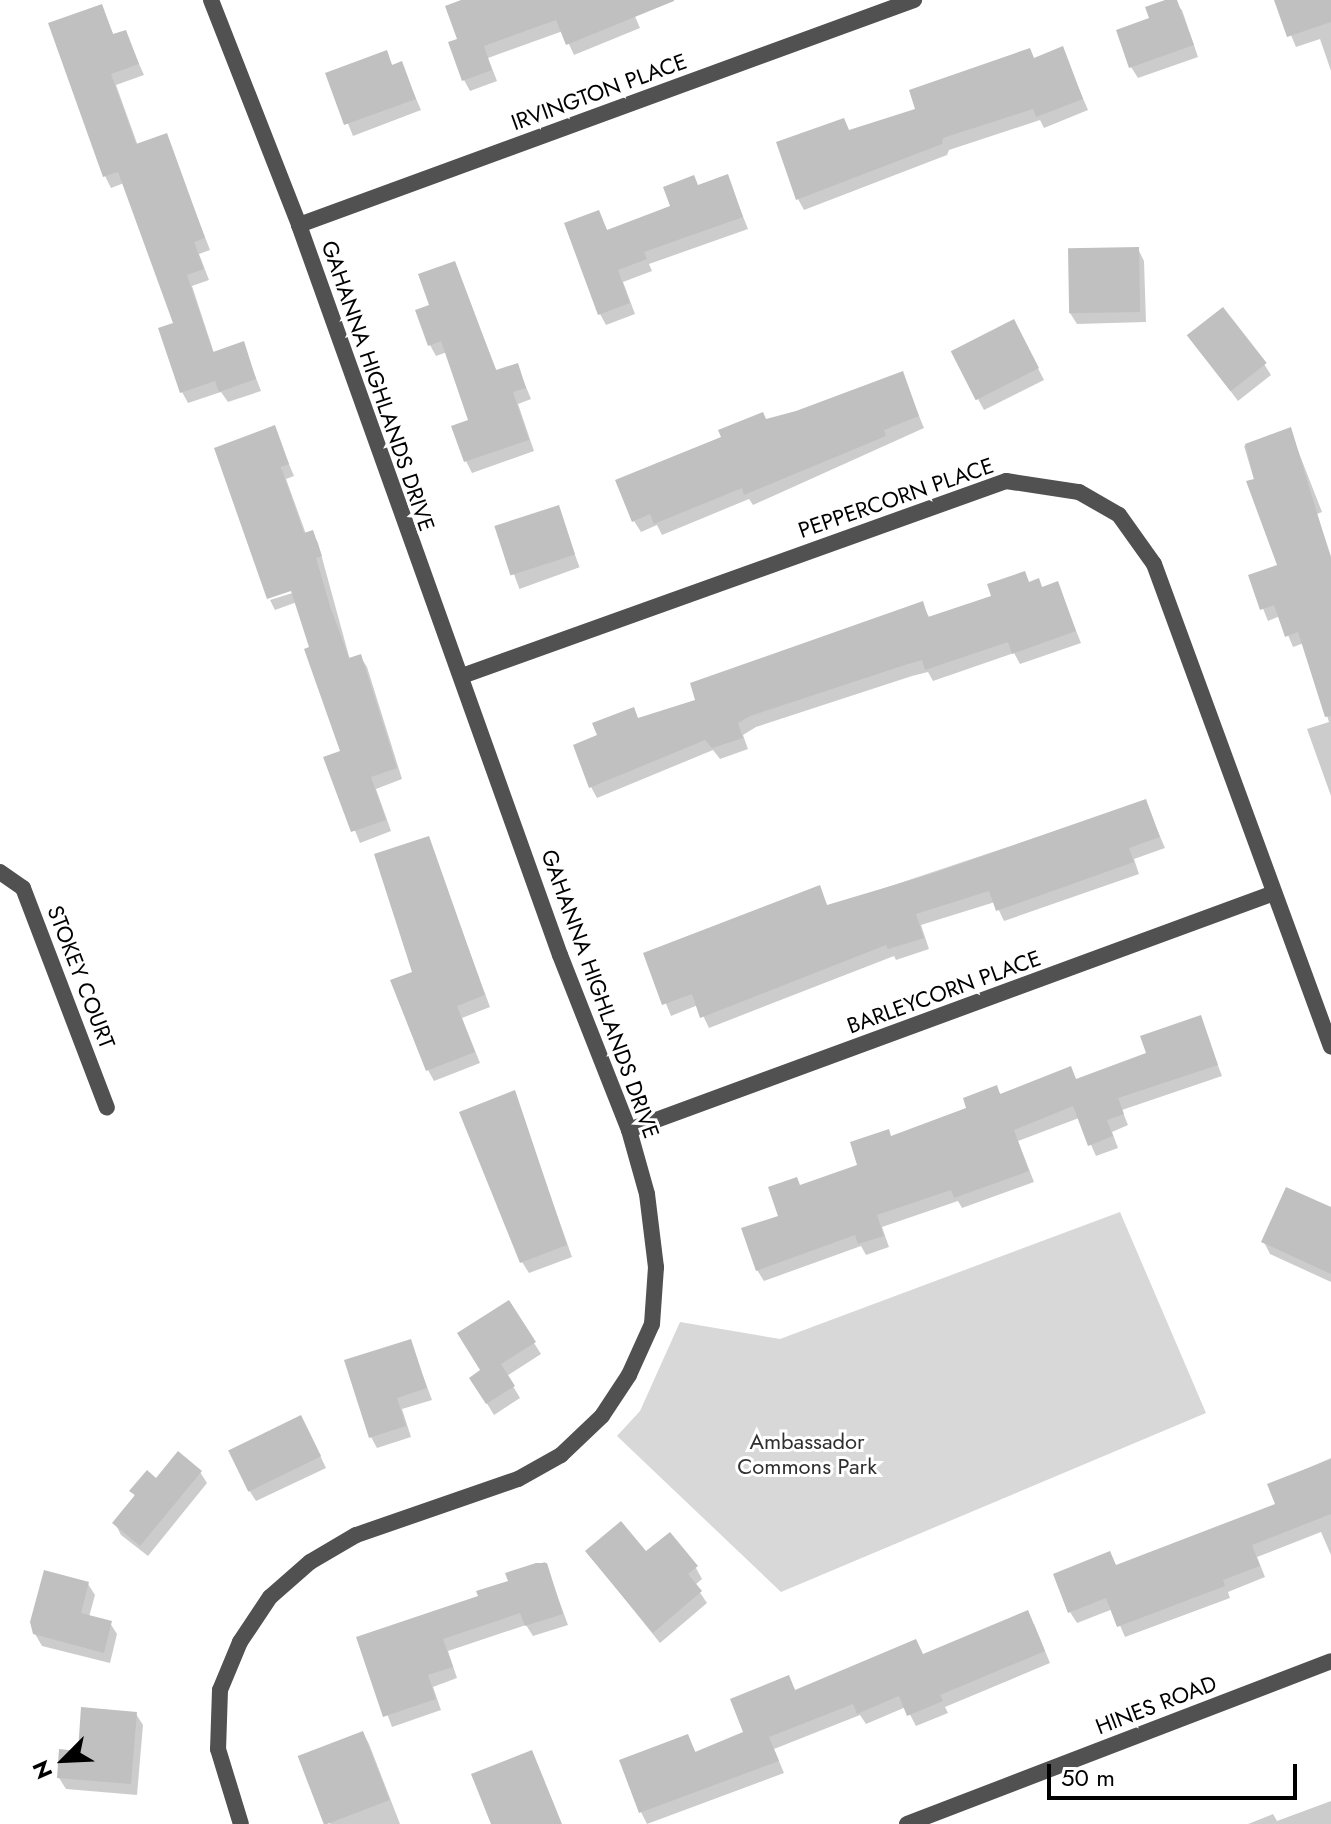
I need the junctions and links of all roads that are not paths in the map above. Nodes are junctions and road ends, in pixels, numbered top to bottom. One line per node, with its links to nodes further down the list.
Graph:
1 (211, 0): 3 (street, GAHANNA HIGHLANDS DRIVE)
2 (914, 0): 3 (street, IRVINGTON PLACE)
3 (299, 225): 4 (street, GAHANNA HIGHLANDS DRIVE)
4 (462, 676): 6 (street, PEPPERCORN PLACE); 9 (street, GAHANNA HIGHLANDS DRIVE)
5 (0, 872): 8 (street, STOKEY COURT)
6 (1274, 893): 7 (street, PEPPERCORN PLACE); 9 (street, BARLEYCORN PLACE)
7 (1331, 1047)
8 (107, 1108)
9 (629, 1130): 11 (street, GAHANNA HIGHLANDS DRIVE)
10 (1331, 1661): 12 (street, HINES ROAD)
11 (241, 1824)
12 (907, 1824)

